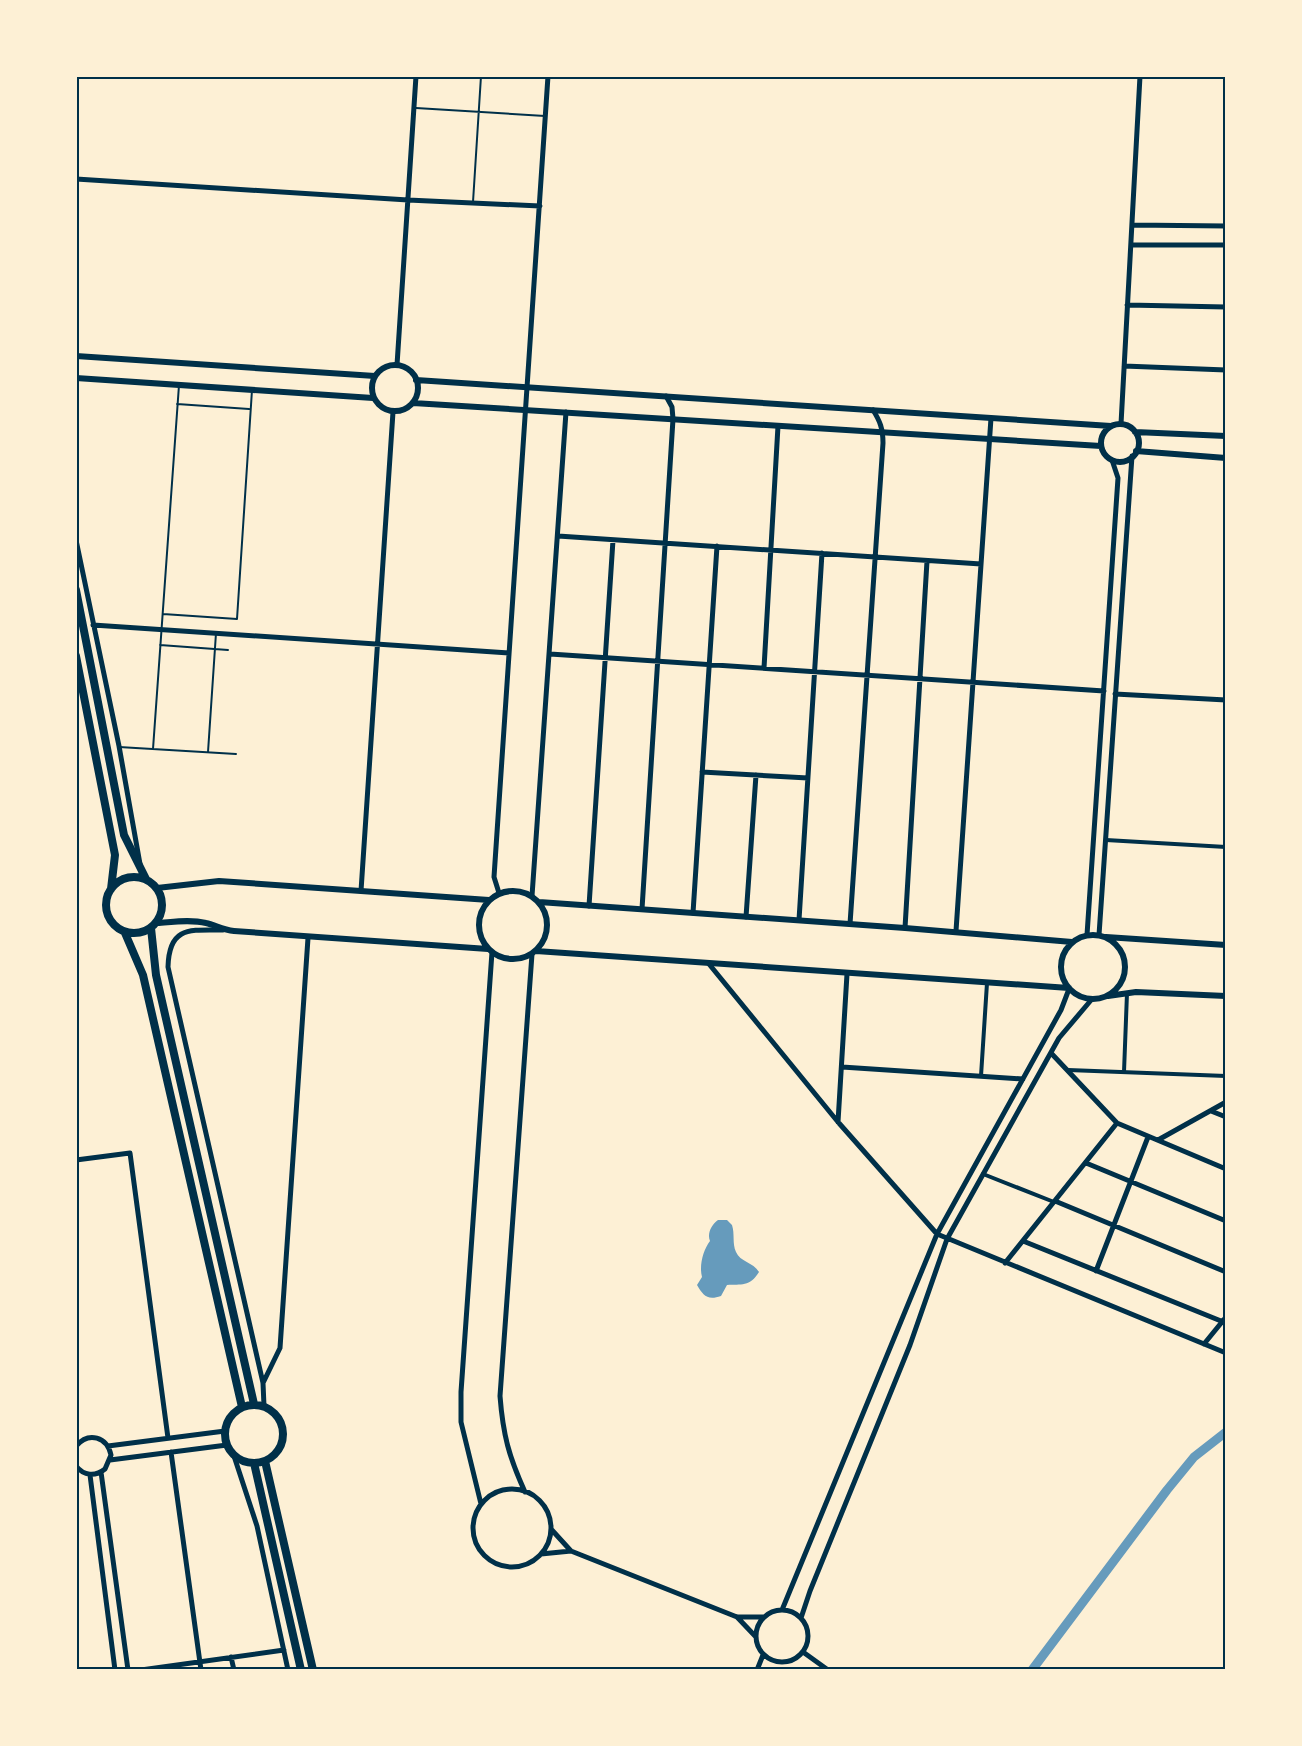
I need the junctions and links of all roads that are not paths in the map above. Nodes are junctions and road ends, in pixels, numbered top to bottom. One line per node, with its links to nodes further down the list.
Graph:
1 (416, 76): 5 (street)
2 (481, 76): 6 (lane)
3 (548, 76): 7 (street)
4 (1140, 76): 12 (street)
5 (414, 108): 6 (lane); 9 (street)
6 (479, 111): 7 (lane); 10 (lane)
7 (545, 116): 11 (street)
8 (76, 179): 9 (street)
9 (408, 200): 10 (street); 19 (street)
10 (473, 203): 11 (street)
11 (540, 206): 26 (street)
12 (1132, 225): 13 (street); 14 (street)
13 (1226, 226)
14 (1131, 245): 15 (street); 16 (street)
15 (1226, 245)
16 (1127, 305): 17 (street); 20 (street)
17 (1226, 307)
18 (76, 356): 22 (street)
19 (397, 365): 22 (street); 24 (street)
20 (1124, 366): 21 (street); 39 (street)
21 (1226, 370)
22 (375, 376): 29 (street)
23 (76, 378): 25 (street)
24 (416, 380): 26 (street); 30 (street)
25 (179, 385): 27 (street); 31 (lane)
26 (527, 387): 28 (street); 33 (street)
27 (252, 390): 29 (street); 32 (lane)
28 (666, 396): 34 (street); 38 (street)
29 (373, 398): 35 (street)
30 (413, 403): 33 (street); 35 (street)
31 (177, 404): 32 (lane); 61 (lane)
32 (250, 409): 61 (lane)
33 (525, 410): 36 (street); 69 (street)
34 (873, 410): 37 (street); 42 (street)
35 (393, 412): 65 (street)
36 (566, 412): 38 (street); 50 (street)
37 (991, 418): 41 (street); 45 (street)
38 (673, 419): 40 (street); 53 (street)
39 (1121, 424): 41 (street); 43 (street)
40 (778, 426): 42 (street); 55 (street)
41 (1111, 426): 46 (street)
42 (883, 432): 45 (street); 57 (street)
43 (1135, 432): 44 (street); 47 (street)
44 (1226, 436)
45 (989, 439): 46 (street); 59 (street)
46 (1101, 446): 49 (street)
47 (1134, 454): 48 (street); 49 (street); 81 (street)
48 (1226, 458)
49 (1112, 460): 80 (street)
50 (558, 536): 52 (street); 70 (street)
51 (76, 540): 62 (street)
52 (613, 540): 53 (street); 72 (street)
53 (666, 543): 54 (street); 73 (street)
54 (717, 546): 55 (street); 74 (street)
55 (771, 550): 56 (street); 75 (street)
56 (822, 553): 57 (street); 76 (street)
57 (876, 557): 58 (street); 77 (street)
58 (927, 561): 59 (street); 78 (street)
59 (981, 564): 79 (street)
60 (76, 590): 92 (main road)
61 (163, 614): 63 (lane)
62 (93, 625): 63 (street); 83 (street)
63 (161, 630): 64 (street); 66 (lane)
64 (216, 633): 65 (street); 67 (lane)
65 (377, 644): 69 (street); 96 (street)
66 (160, 645): 67 (lane); 84 (lane)
67 (215, 649): 68 (lane); 85 (lane)
68 (228, 650)
69 (509, 653): 97 (street)
70 (550, 654): 72 (street); 98 (street)
71 (76, 656): 95 (main road)
72 (606, 658): 73 (street); 101 (street)
73 (657, 661): 74 (street); 102 (street)
74 (710, 665): 75 (street); 87 (street)
75 (764, 669): 76 (street)
76 (814, 672): 77 (street); 89 (street)
77 (867, 675): 78 (street); 106 (street)
78 (920, 679): 79 (street); 108 (street)
79 (973, 683): 80 (street); 110 (street)
80 (1104, 692): 112 (street)
81 (1115, 693): 82 (street); 90 (street)
82 (1226, 700)
83 (119, 747): 84 (lane); 92 (street)
84 (153, 749): 85 (lane)
85 (208, 752): 86 (lane)
86 (236, 754)
87 (702, 772): 88 (street); 103 (street)
88 (756, 775): 89 (street); 104 (street)
89 (808, 778): 105 (street)
90 (1106, 840): 91 (street); 113 (street)
91 (1226, 848)
92 (140, 868): 93 (main road)
93 (146, 879): 94 (main road); 95 (main road)
94 (157, 888): 96 (street); 107 (main road)
95 (111, 889): 111 (main road)
96 (361, 891): 99 (street)
97 (499, 893): 98 (street); 99 (street)
98 (532, 896): 100 (street)
99 (489, 900): 117 (street)
100 (539, 902): 101 (street); 118 (street)
101 (589, 906): 102 (street)
102 (642, 909): 103 (street)
103 (693, 913): 104 (street)
104 (746, 916): 105 (street)
105 (799, 920): 106 (street)
106 (850, 924): 108 (street)
107 (154, 926): 109 (street); 111 (main road); 159 (main road)
108 (905, 928): 110 (street)
109 (223, 930): 114 (street); 158 (street)
110 (956, 931): 115 (street)
111 (125, 933): 161 (main road)
112 (1087, 935): 113 (street); 115 (street)
113 (1102, 936): 116 (street); 125 (street)
114 (308, 938): 117 (street); 158 (street)
115 (1072, 942): 122 (street)
116 (1226, 945)
117 (490, 950): 118 (street); 176 (street)
118 (534, 953): 119 (street); 175 (street)
119 (709, 964): 120 (street); 137 (street)
120 (847, 974): 121 (street); 128 (street)
121 (987, 983): 122 (street); 131 (street)
122 (1069, 988): 126 (street); 133 (street)
123 (1127, 993): 124 (street); 125 (street); 130 (street)
124 (1226, 996)
125 (1104, 997): 126 (street)
126 (1092, 999): 127 (street)
127 (1051, 1053): 129 (street); 144 (street)
128 (842, 1067): 131 (street); 137 (street)
129 (1068, 1070): 130 (street); 138 (street)
130 (1124, 1072): 132 (street)
131 (981, 1076): 133 (street)
132 (1226, 1076)
133 (1023, 1079): 149 (street)
134 (1226, 1102): 135 (street)
135 (1211, 1111): 136 (street); 140 (street)
136 (1226, 1117)
137 (838, 1122): 149 (street)
138 (1117, 1123): 139 (street); 142 (street)
139 (1148, 1137): 140 (street); 145 (street)
140 (1158, 1140): 143 (street)
141 (76, 1160): 163 (street)
142 (1086, 1163): 145 (street); 146 (street)
143 (1226, 1169)
144 (983, 1174): 146 (street); 150 (street)
145 (1130, 1181): 147 (street); 148 (street)
146 (1054, 1202): 148 (street); 151 (street)
147 (1226, 1221)
148 (1113, 1225): 153 (street); 154 (street)
149 (937, 1234): 150 (street); 180 (street)
150 (947, 1239): 152 (street); 183 (street)
151 (1023, 1241): 152 (street); 153 (street)
152 (1005, 1263): 156 (street)
153 (1096, 1270): 155 (street)
154 (1226, 1272)
155 (1224, 1321): 156 (street)
156 (1204, 1344): 157 (street)
157 (1226, 1353)
158 (263, 1383): 160 (street)
159 (254, 1404): 160 (main road); 161 (main road)
160 (264, 1406): 170 (main road)
161 (242, 1407): 162 (main road)
162 (225, 1431): 163 (street); 164 (main road)
163 (168, 1438): 166 (street)
164 (227, 1445): 167 (street); 168 (main road)
165 (76, 1446): 166 (street)
166 (108, 1446): 169 (street)
167 (171, 1452): 169 (street); 189 (street)
168 (232, 1453): 171 (main road); 185 (street)
169 (110, 1460): 173 (street)
170 (265, 1461): 171 (main road); 198 (main road)
171 (254, 1463): 197 (main road)
172 (76, 1466): 174 (street)
173 (101, 1472): 174 (street); 192 (street)
174 (90, 1474): 191 (street)
175 (525, 1491): 176 (street); 177 (street)
176 (481, 1504): 179 (street)
177 (550, 1529): 178 (street); 179 (street)
178 (571, 1551): 179 (street); 181 (street)
179 (541, 1554)
180 (782, 1610): 182 (street); 183 (street)
181 (737, 1617): 182 (street); 184 (street)
182 (764, 1617): 184 (street)
183 (801, 1618): 186 (street)
184 (756, 1637): 187 (street)
185 (284, 1650): 188 (street); 196 (street)
186 (803, 1652): 190 (street); 201 (street)
187 (764, 1655): 190 (street); 199 (street)
188 (231, 1657): 189 (street); 195 (street)
189 (200, 1661): 193 (street); 194 (street)
190 (783, 1662): 200 (street)
191 (115, 1670)
192 (128, 1670)
193 (141, 1670)
194 (201, 1670)
195 (234, 1670)
196 (288, 1670)
197 (302, 1670)
198 (313, 1670)
199 (757, 1670)
200 (780, 1670)
201 (828, 1670)

